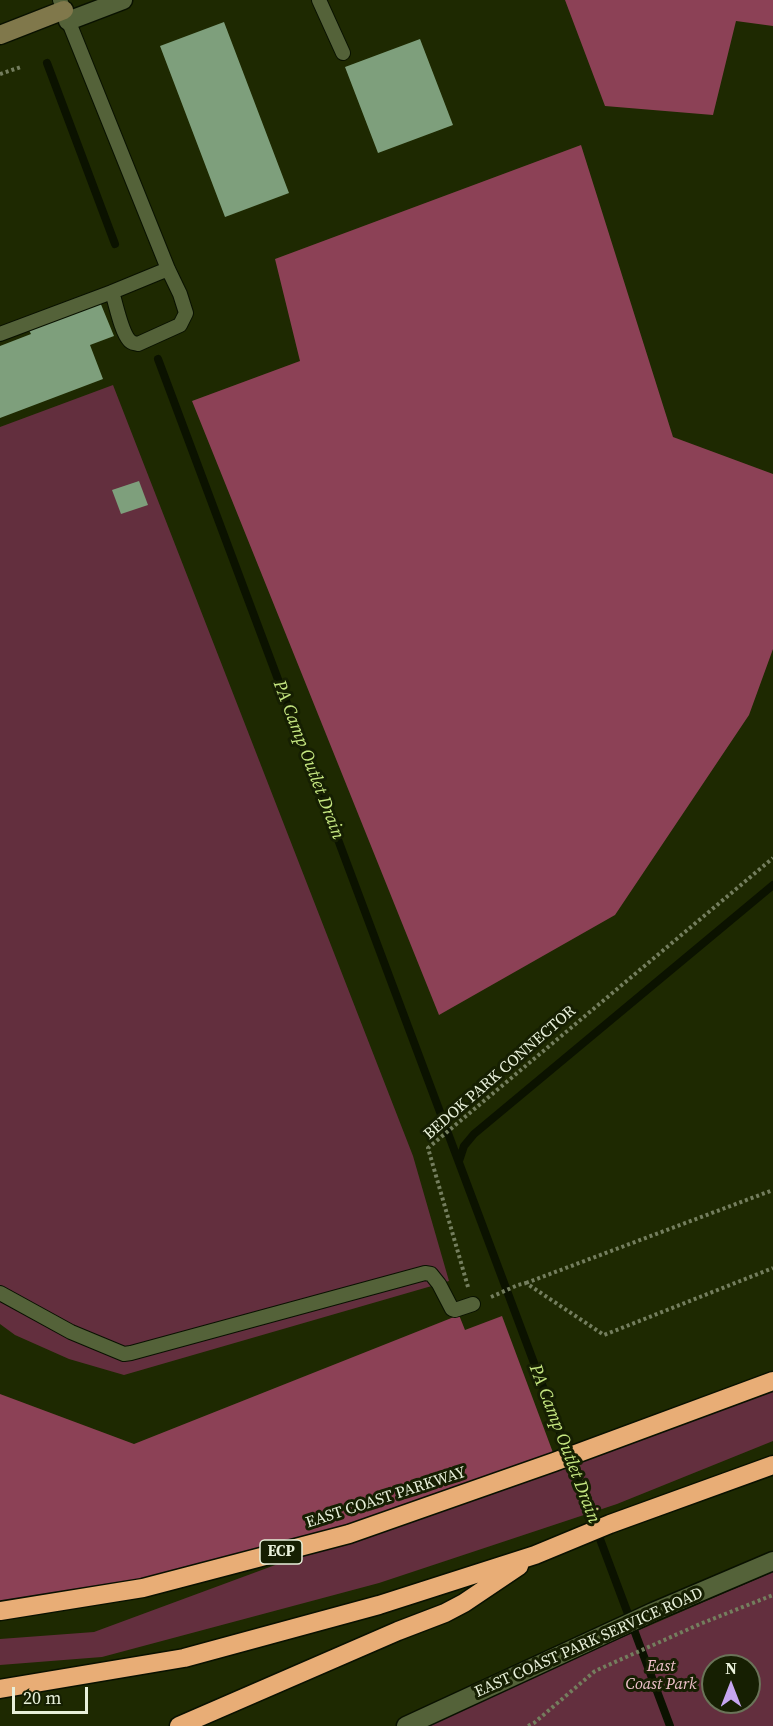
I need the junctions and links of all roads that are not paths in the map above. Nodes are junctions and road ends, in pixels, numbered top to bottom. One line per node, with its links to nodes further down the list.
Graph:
1 (123, 0): 3 (street)
2 (319, 0): 5 (lane)
3 (64, 10): 4 (street); 6 (lane)
4 (0, 35)
5 (343, 53)
6 (168, 269): 7 (lane); 7 (lane)
7 (112, 292): 8 (lane)
8 (0, 334)
9 (0, 1293): 10 (lane)
10 (478, 1303)
11 (773, 1381): 15 (highway, EAST COAST PARKWAY / ECP)
12 (773, 1465): 13 (highway)
13 (535, 1555): 16 (highway); 17 (highway)
14 (773, 1561): 18 (street, EAST COAST PARK SERVICE ROAD)
15 (0, 1611)
16 (0, 1689)
17 (179, 1726)
18 (406, 1726)

